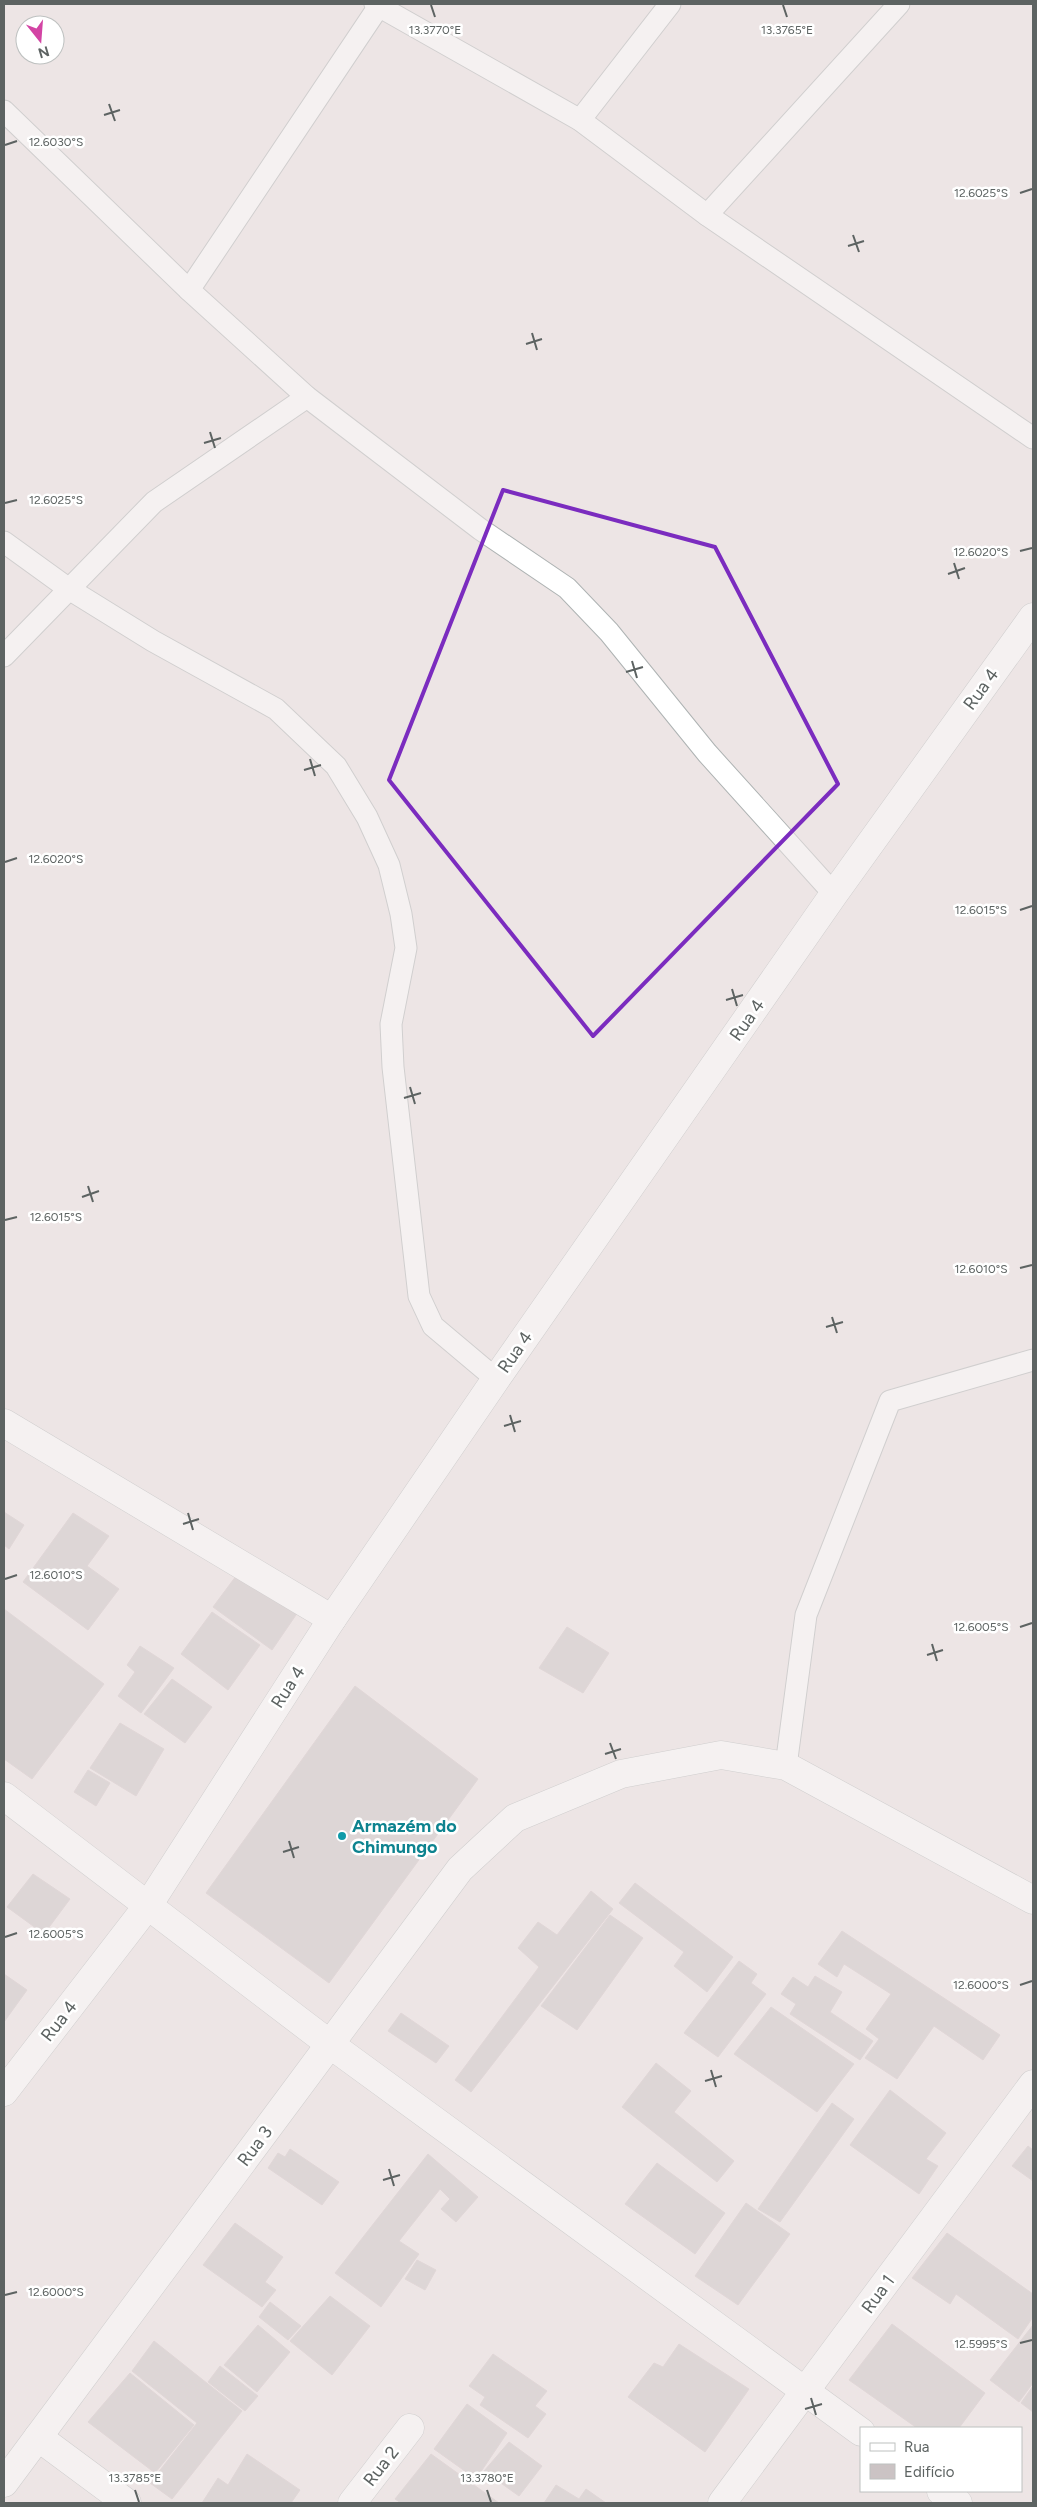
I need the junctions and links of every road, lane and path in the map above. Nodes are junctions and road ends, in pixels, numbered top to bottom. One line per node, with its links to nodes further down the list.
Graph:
1 (670, 4): 5 (lane)
2 (899, 4): 6 (lane)
3 (377, 5): 5 (lane); 7 (lane)
4 (4, 111): 7 (lane)
5 (580, 120): 6 (lane)
6 (707, 215): 9 (lane)
7 (189, 290): 8 (lane)
8 (307, 397): 11 (lane); 14 (lane)
9 (1033, 438)
10 (4, 542): 11 (lane)
11 (69, 589): 13 (lane); 16 (lane)
12 (1033, 617): 14 (street, Rua 4)
13 (4, 656)
14 (834, 894): 16 (street, Rua 4)
15 (1033, 1360): 19 (lane)
16 (496, 1379): 18 (street, Rua 4)
17 (4, 1423): 18 (street)
18 (332, 1619): 22 (street, Rua 4)
19 (786, 1766): 21 (street); 23 (street, Rua 3)
20 (4, 1796): 22 (street)
21 (1033, 1900)
22 (149, 1904): 23 (street); 25 (street, Rua 4)
23 (331, 2045): 26 (street); 29 (street, Rua 3)
24 (1033, 2084): 26 (street, Rua 1)
25 (4, 2092)
26 (805, 2392): 28 (street); 34 (street, Rua 1)
27 (410, 2428): 33 (street, Rua 2)
28 (860, 2431)
29 (38, 2437): 30 (street, Rua 3); 32 (street)
30 (4, 2483)
31 (942, 2492): 35 (street)
32 (127, 2503)
33 (352, 2503)
34 (722, 2503)
35 (958, 2503)

